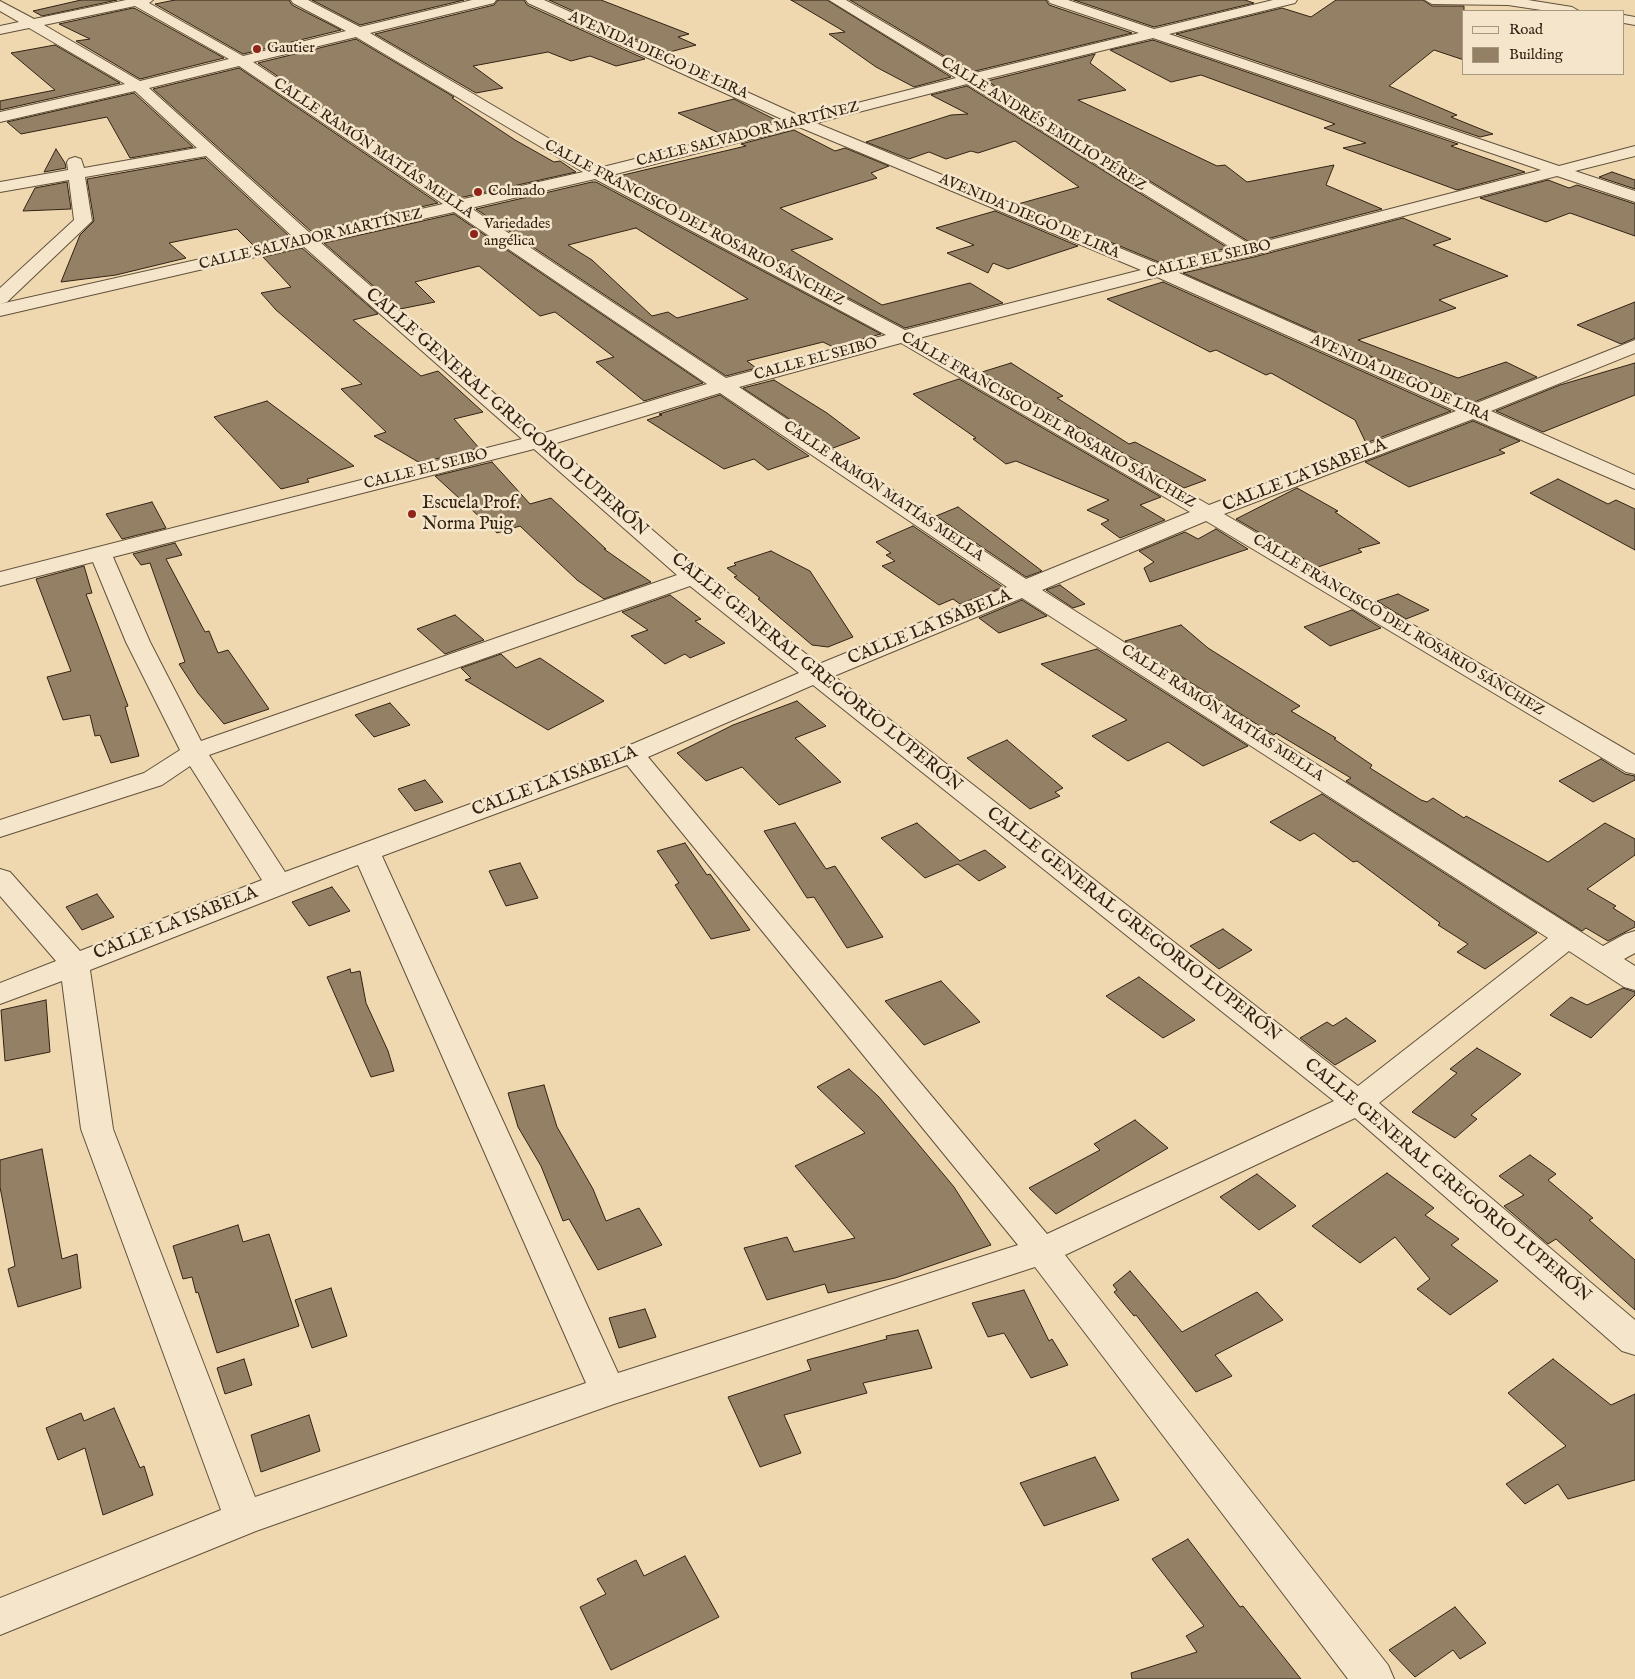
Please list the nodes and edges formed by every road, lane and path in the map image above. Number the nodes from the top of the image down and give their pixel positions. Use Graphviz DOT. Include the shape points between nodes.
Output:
graph roads {
  1 [pos="298,0"];
  2 [pos="489,0"];
  3 [pos="533,0"];
  4 [pos="836,0"];
  5 [pos="1055,0"];
  6 [pos="1290,0"];
  7 [pos="1432,0"];
  8 [pos="139,1"];
  9 [pos="1508,1"];
  10 [pos="0,5"];
  11 [pos="1566,10"];
  12 [pos="34,24"];
  13 [pos="0,30"];
  14 [pos="358,32"];
  15 [pos="1156,34"];
  16 [pos="240,60"];
  17 [pos="968,79"];
  18 [pos="138,86"];
  19 [pos="0,117"];
  20 [pos="800,122"];
  21 [pos="209,151"];
  22 [pos="1635,151"];
  23 [pos="76,168"];
  24 [pos="1560,172"];
  25 [pos="597,174"];
  26 [pos="0,187"];
  27 [pos="1635,197"];
  28 [pos="457,206"];
  29 [pos="308,241"];
  30 [pos="1248,251"];
  31 [pos="1159,271"];
  32 [pos="2,308"];
  33 [pos="902,336"];
  34 [pos="1635,346"];
  35 [pos="724,385"];
  36 [pos="1472,412"];
  37 [pos="539,441"];
  38 [pos="1635,483"];
  39 [pos="1207,513"];
  40 [pos="100,553"];
  41 [pos="693,577"];
  42 [pos="0,579"];
  43 [pos="1026,589"];
  44 [pos="815,675"];
  45 [pos="194,752"];
  46 [pos="632,754"];
  47 [pos="1635,766"];
  48 [pos="0,829"];
  49 [pos="366,852"];
  50 [pos="0,878"];
  51 [pos="279,884"];
  52 [pos="1569,936"];
  53 [pos="1635,941"];
  54 [pos="1604,958"];
  55 [pos="74,963"];
  56 [pos="1635,980"];
  57 [pos="0,994"];
  58 [pos="1358,1103"];
  59 [pos="1042,1251"];
  60 [pos="1635,1341"];
  61 [pos="608,1391"];
  62 [pos="244,1518"];
  63 [pos="0,1617"];
  64 [pos="1373,1679"];
  1 -- 14 [label="street, CALLE FRANCISCO DEL ROSARIO SÁNCHEZ"];
  2 -- 14 [label="street"];
  3 -- 20 [label="street, AVENIDA DIEGO DE LIRA"];
  4 -- 17 [label="street, CALLE ANDRÉS EMILIO PÉREZ"];
  5 -- 15 [label="street"];
  6 -- 15 [label="street, CALLE SALVADOR MARTÍNEZ"];
  7 -- 9 [label="street"];
  8 -- 12 [label="street"];
  8 -- 16 [label="street, CALLE RAMÓN MATÍAS MELLA"];
  9 -- 11 [label="street"];
  10 -- 12 [label="street, CALLE GENERAL GREGORIO LUPERÓN"];
  12 -- 13 [label="street"];
  12 -- 18 [label="street, CALLE GENERAL GREGORIO LUPERÓN"];
  14 -- 16 [label="street"];
  14 -- 25 [label="street, CALLE FRANCISCO DEL ROSARIO SÁNCHEZ"];
  15 -- 17 [label="street, CALLE SALVADOR MARTÍNEZ"];
  15 -- 24 [label="street"];
  16 -- 18 [label="street"];
  16 -- 28 [label="street, CALLE RAMÓN MATÍAS MELLA"];
  17 -- 20 [label="street, CALLE SALVADOR MARTÍNEZ"];
  17 -- 30 [label="street, CALLE ANDRÉS EMILIO PÉREZ"];
  18 -- 19 [label="street"];
  18 -- 21 [label="street, CALLE GENERAL GREGORIO LUPERÓN"];
  20 -- 25 [label="street, CALLE SALVADOR MARTÍNEZ"];
  20 -- 31 [label="street, AVENIDA DIEGO DE LIRA"];
  21 -- 23 [label="street"];
  21 -- 29 [label="street, CALLE GENERAL GREGORIO LUPERÓN"];
  22 -- 24 [label="street, CALLE EL SEIBO"];
  23 -- 26 [label="street"];
  23 -- 32 [label="street" via="83,222"];
  24 -- 27 [label="street"];
  24 -- 30 [label="street, CALLE EL SEIBO"];
  25 -- 28 [label="street, CALLE SALVADOR MARTÍNEZ"];
  25 -- 33 [label="street, CALLE FRANCISCO DEL ROSARIO SÁNCHEZ"];
  28 -- 29 [label="street, CALLE SALVADOR MARTÍNEZ"];
  28 -- 35 [label="street, CALLE RAMÓN MATÍAS MELLA"];
  29 -- 32 [label="street, CALLE SALVADOR MARTÍNEZ"];
  29 -- 37 [label="street, CALLE GENERAL GREGORIO LUPERÓN"];
  30 -- 31 [label="street, CALLE EL SEIBO"];
  31 -- 33 [label="street, CALLE EL SEIBO"];
  31 -- 36 [label="street, AVENIDA DIEGO DE LIRA"];
  33 -- 35 [label="street, CALLE EL SEIBO"];
  33 -- 39 [label="street, CALLE FRANCISCO DEL ROSARIO SÁNCHEZ"];
  34 -- 36 [label="street, CALLE LA ISABELA"];
  35 -- 37 [label="street, CALLE EL SEIBO"];
  35 -- 43 [label="street, CALLE RAMÓN MATÍAS MELLA"];
  36 -- 38 [label="street, AVENIDA DIEGO DE LIRA"];
  36 -- 39 [label="street, CALLE LA ISABELA"];
  37 -- 40 [label="street, CALLE EL SEIBO"];
  37 -- 41 [label="street, CALLE GENERAL GREGORIO LUPERÓN"];
  39 -- 43 [label="street, CALLE LA ISABELA"];
  39 -- 47 [label="street, CALLE FRANCISCO DEL ROSARIO SÁNCHEZ"];
  40 -- 42 [label="street, CALLE EL SEIBO"];
  40 -- 45 [label="street" via="138,642"];
  41 -- 44 [label="street, CALLE GENERAL GREGORIO LUPERÓN"];
  41 -- 45 [label="street"];
  43 -- 44 [label="street, CALLE LA ISABELA"];
  43 -- 52 [label="street, CALLE RAMÓN MATÍAS MELLA"];
  44 -- 46 [label="street, CALLE LA ISABELA"];
  44 -- 58 [label="street, CALLE GENERAL GREGORIO LUPERÓN"];
  45 -- 48 [label="street" via="153,778"];
  45 -- 51 [label="street"];
  46 -- 49 [label="street, CALLE LA ISABELA"];
  46 -- 59 [label="street"];
  49 -- 51 [label="street, CALLE LA ISABELA"];
  49 -- 61 [label="street"];
  50 -- 55 [label="street"];
  51 -- 55 [label="street, CALLE LA ISABELA"];
  52 -- 54 [label="street, CALLE RAMÓN MATÍAS MELLA"];
  52 -- 58 [label="street"];
  53 -- 54 [label="street"];
  54 -- 56 [label="street, CALLE RAMÓN MATÍAS MELLA"];
  55 -- 57 [label="street, CALLE LA ISABELA"];
  55 -- 62 [label="street" via="97,1129"];
  58 -- 59 [label="street"];
  58 -- 60 [label="street, CALLE GENERAL GREGORIO LUPERÓN"];
  59 -- 61 [label="street"];
  59 -- 64 [label="street"];
  61 -- 62 [label="street"];
  62 -- 63 [label="street"];
}
